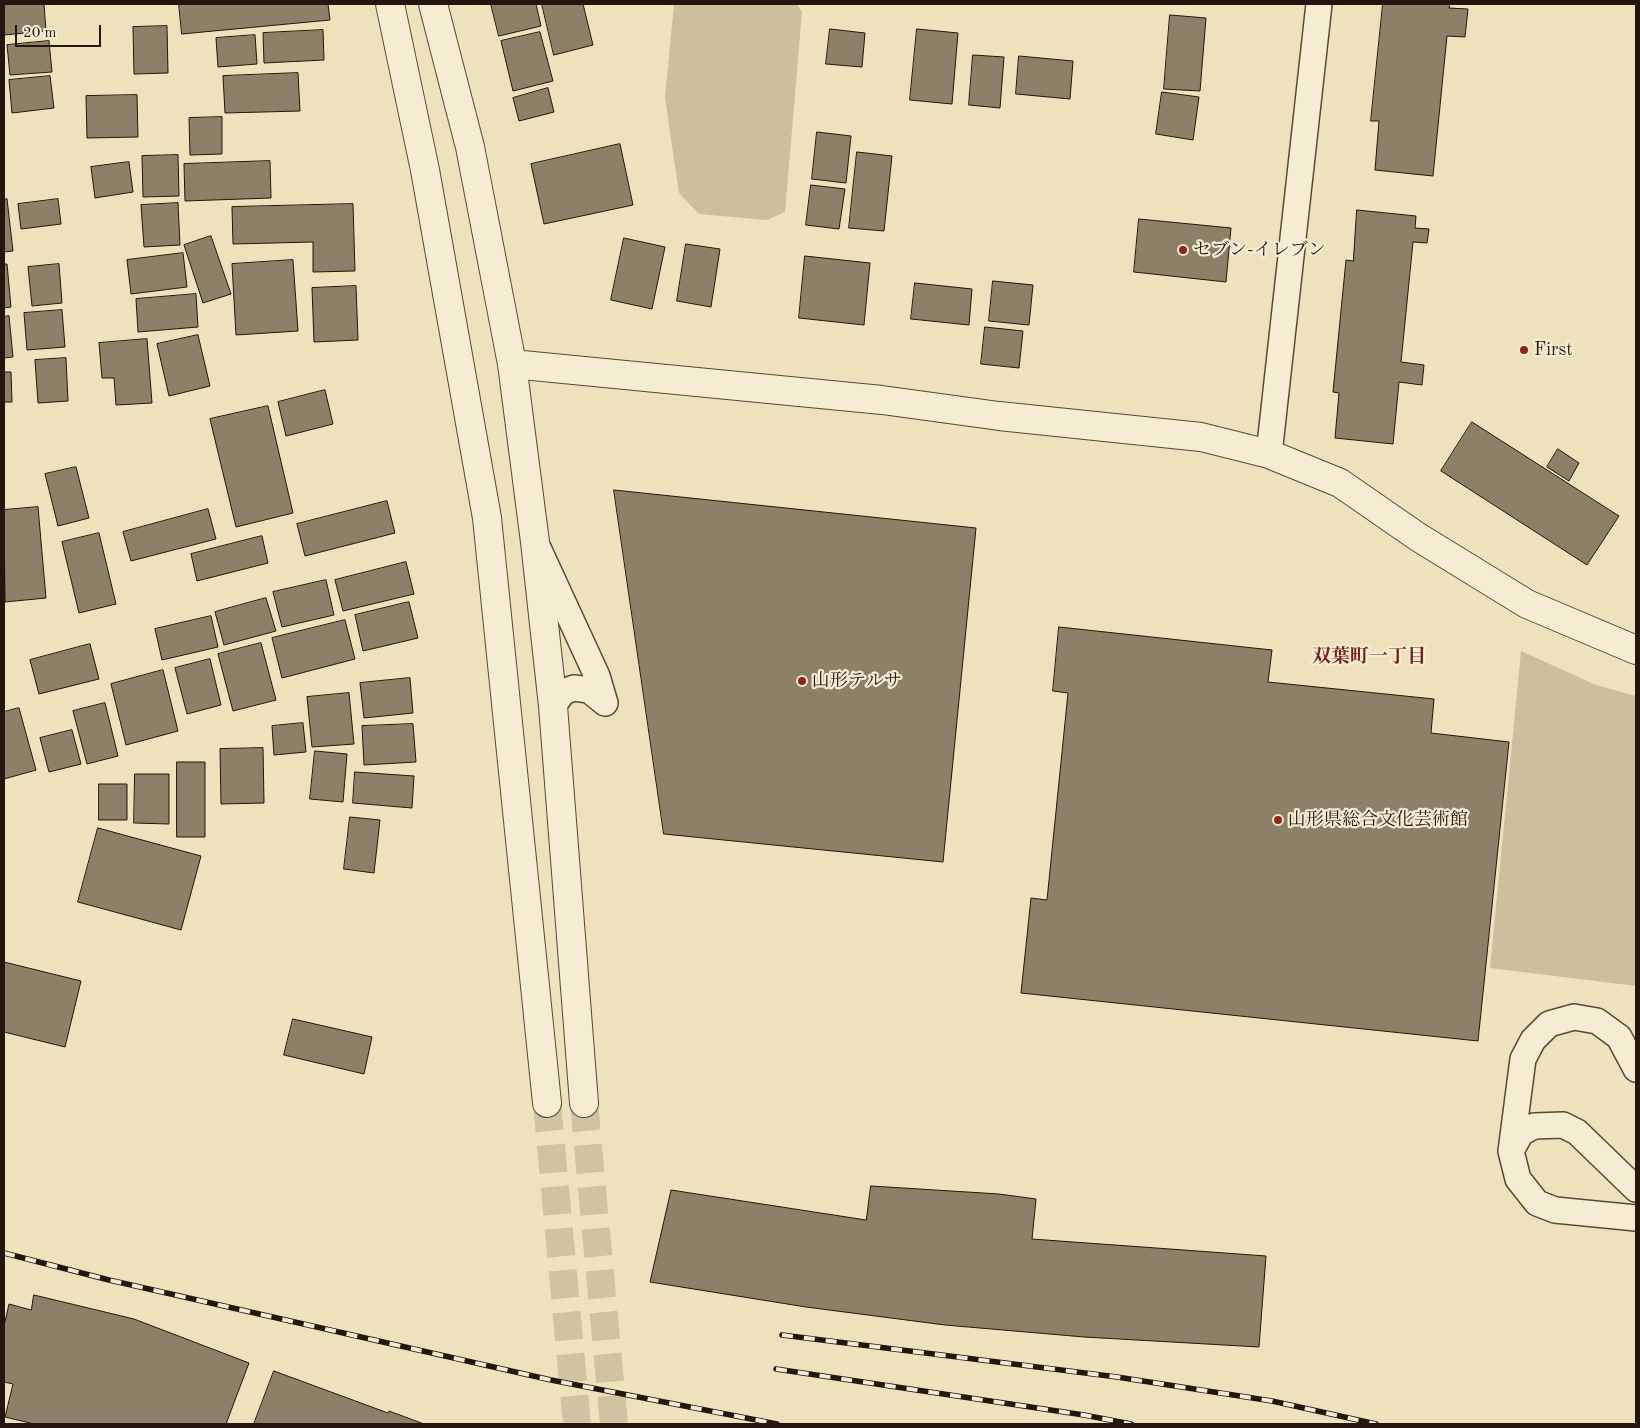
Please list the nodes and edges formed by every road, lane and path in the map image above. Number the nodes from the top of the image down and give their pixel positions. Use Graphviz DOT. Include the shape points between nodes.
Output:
graph roads {
  1 [pos="390,4"];
  2 [pos="433,4"];
  3 [pos="1319,4"];
  4 [pos="512,364"];
  5 [pos="1269,454"];
  6 [pos="535,542"];
  7 [pos="1636,650"];
  8 [pos="554,706"];
  9 [pos="1636,1069"];
  10 [pos="547,1103"];
  11 [pos="584,1103"];
  12 [pos="1511,1152"];
  13 [pos="1636,1189"];
  14 [pos="1636,1218"];
  1 -- 10 [label="street" via="425,170 487,518"];
  2 -- 4 [label="street" via="470,147"];
  3 -- 5 [label="street"];
  4 -- 5 [label="street" via="882,400 1201,437"];
  4 -- 6 [label="street"];
  5 -- 7 [label="street" via="1340,483 1418,537 1527,604"];
  6 -- 8 [label="street"];
  6 -- 8 [label="street" via="597,676 605,703 589,690 574,688 563,692"];
  8 -- 11 [label="street"];
  9 -- 12 [label="street" via="1619,1037 1597,1020 1574,1017 1549,1024 1533,1040 1523,1059"];
  12 -- 13 [label="street" via="1521,1133 1534,1126 1564,1124 1578,1132"];
  12 -- 14 [label="street" via="1518,1179 1537,1203 1555,1210"];
}
